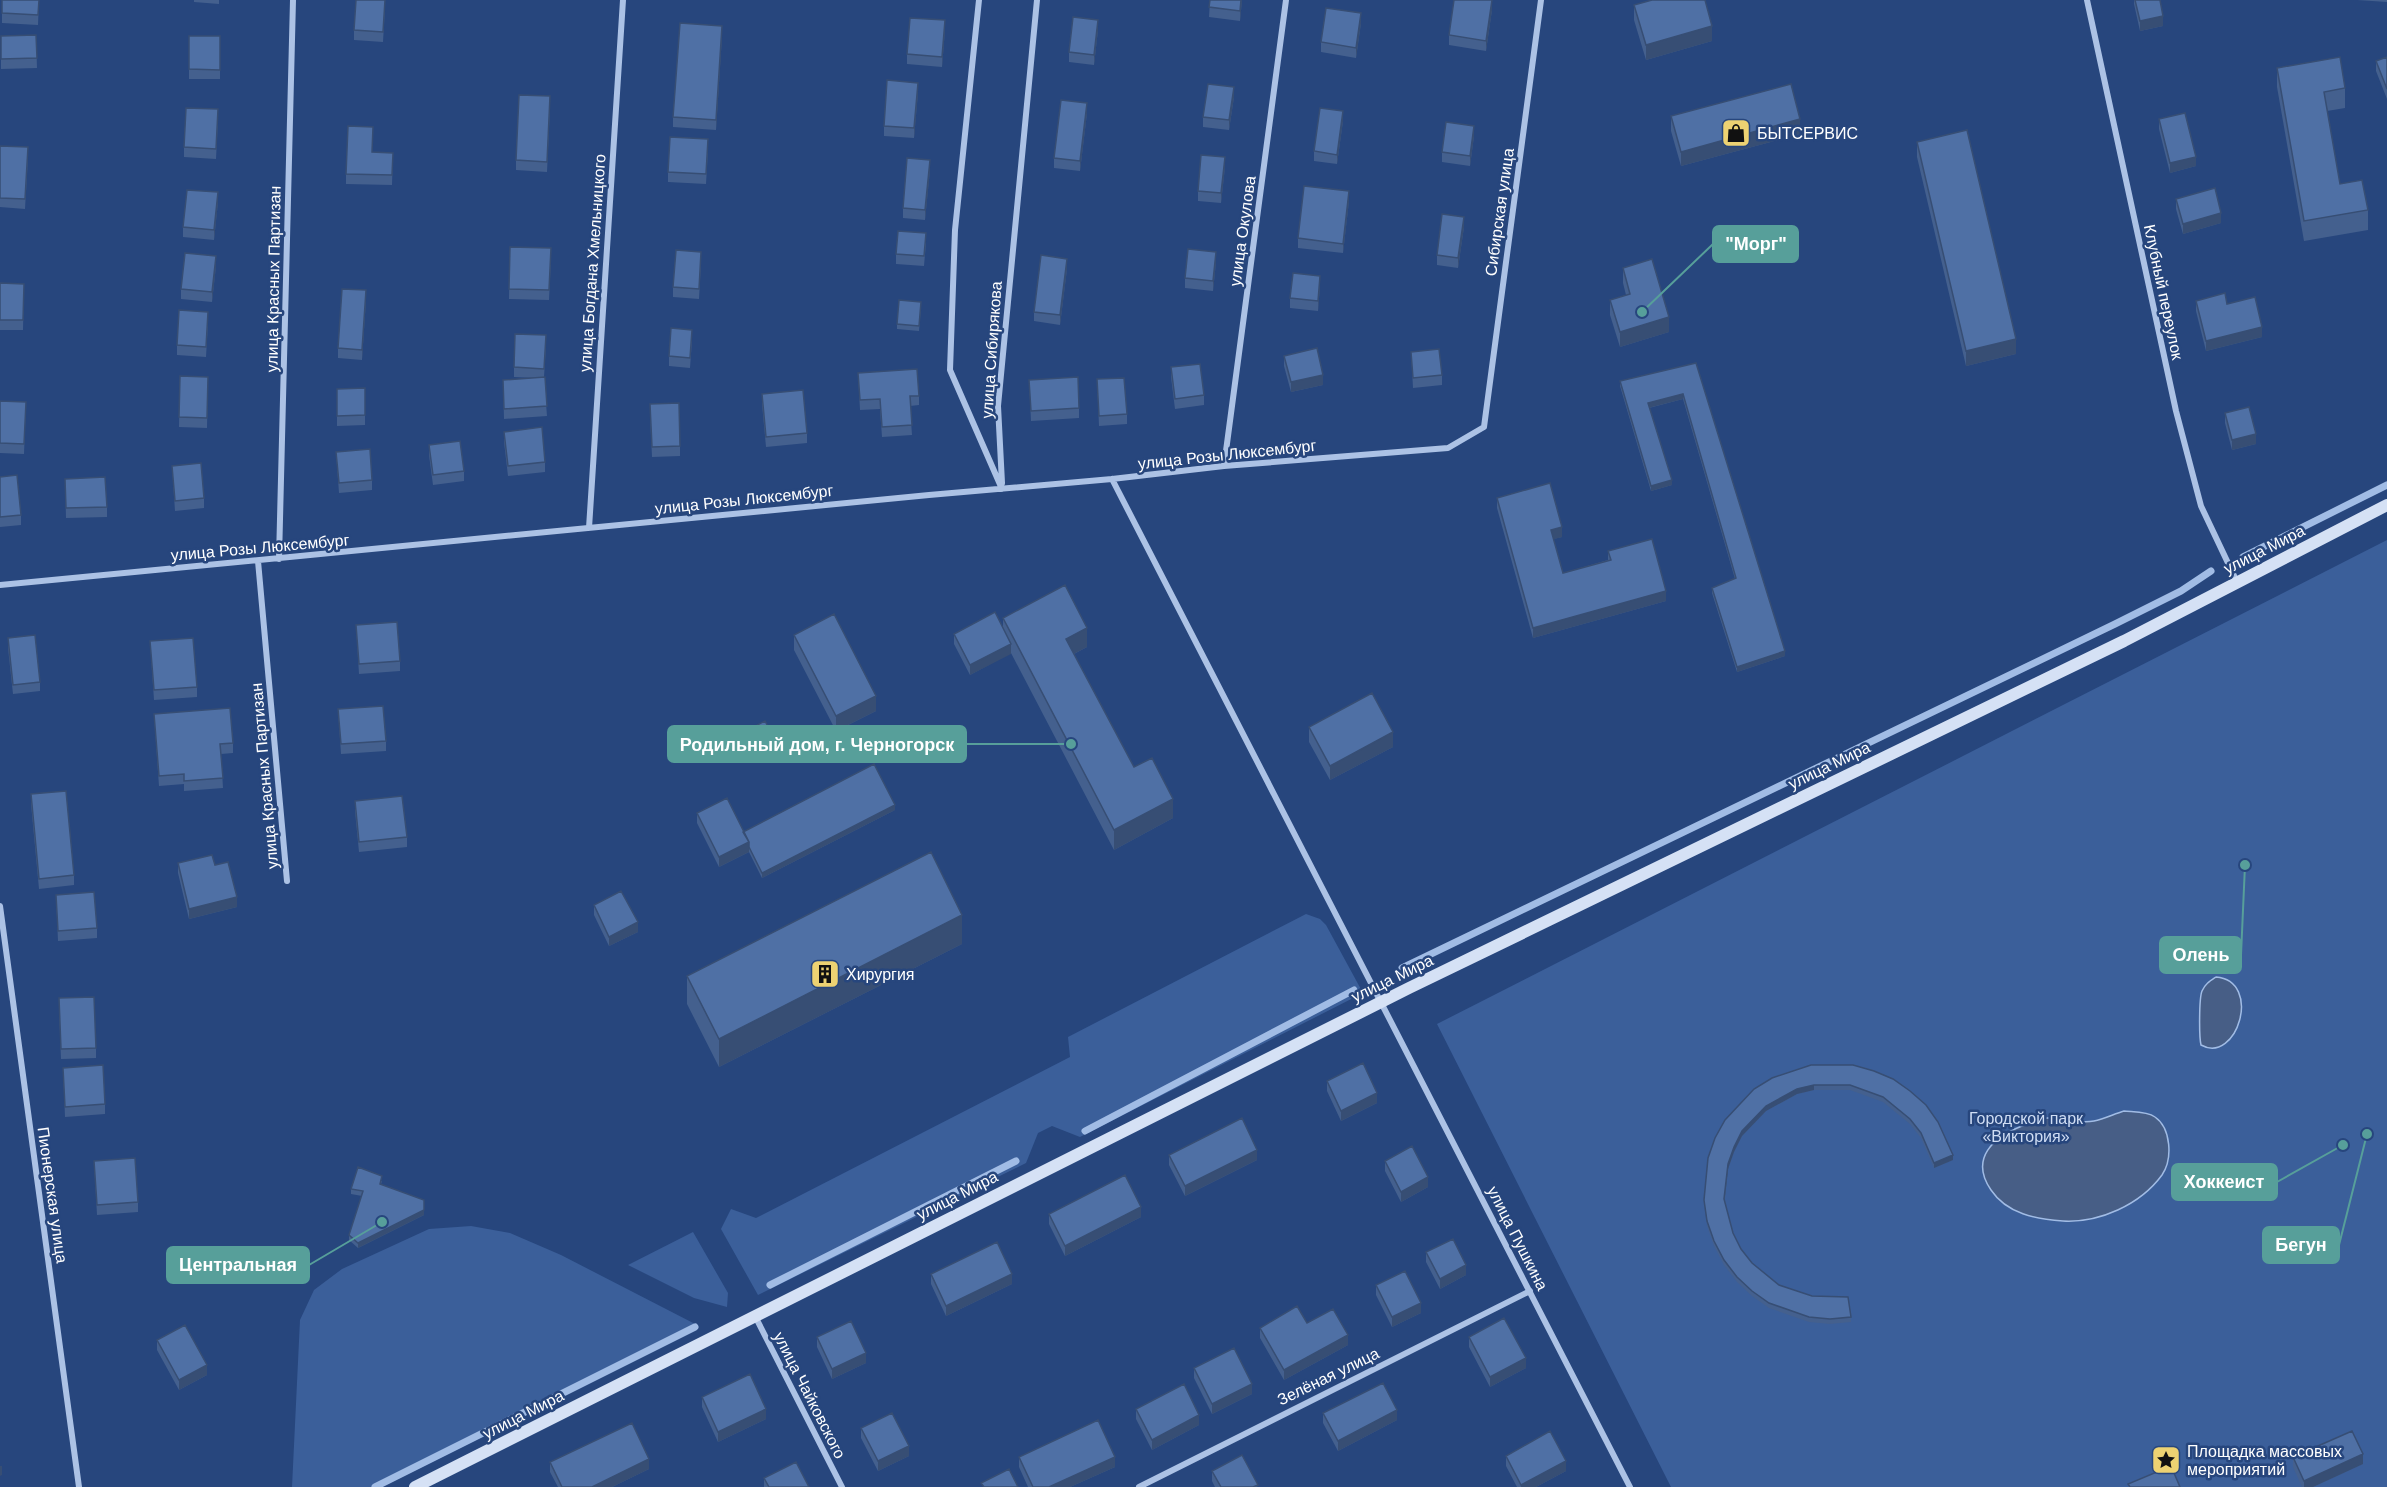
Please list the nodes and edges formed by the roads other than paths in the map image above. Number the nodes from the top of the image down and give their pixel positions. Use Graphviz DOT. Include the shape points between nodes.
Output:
graph roads {
  1 [pos="293,0"];
  2 [pos="623,0"];
  3 [pos="979,0"];
  4 [pos="1037,0"];
  5 [pos="1286,0"];
  6 [pos="1541,0"];
  7 [pos="2087,0"];
  8 [pos="1484,427"];
  9 [pos="1224,466"];
  10 [pos="1112,479"];
  11 [pos="1002,489"];
  12 [pos="2387,505"];
  13 [pos="589,528"];
  14 [pos="279,559"];
  15 [pos="258,561"];
  16 [pos="2237,582"];
  17 [pos="0,585"];
  18 [pos="287,881"];
  19 [pos="0,906"];
  20 [pos="1382,1001"];
  21 [pos="1530,1291"];
  22 [pos="754,1315"];
  23 [pos="79,1487"];
  24 [pos="415,1487"];
  25 [pos="842,1487"];
  26 [pos="1138,1487"];
  27 [pos="1630,1487"];
  1 -- 14 [label="street, улица Красных Партизан"];
  2 -- 13 [label="street, улица Богдана Хмельницкого"];
  3 -- 11 [label="street, улица Сибирякова" via="955,230 951,370"];
  4 -- 11 [label="street, улица Сибирякова" via="998,406"];
  5 -- 9 [label="street, улица Окулова"];
  6 -- 8 [label="street, Сибирская улица"];
  7 -- 16 [label="street, Клубный переулок" via="2179,421 2201,506"];
  8 -- 9 [label="street, улица Розы Люксембург" via="1448,448"];
  9 -- 10 [label="street, улица Розы Люксембург"];
  10 -- 11 [label="street, улица Розы Люксембург"];
  10 -- 20 [label="street, улица Пушкина"];
  11 -- 13 [label="street, улица Розы Люксембург"];
  12 -- 16 [label="main road, улица Мира"];
  13 -- 14 [label="street, улица Розы Люксембург"];
  14 -- 15 [label="street, улица Розы Люксембург"];
  15 -- 17 [label="street, улица Розы Люксембург"];
  15 -- 18 [label="street, улица Красных Партизан"];
  16 -- 20 [label="main road, улица Мира"];
  19 -- 23 [label="street, Пионерская улица"];
  20 -- 21 [label="street, улица Пушкина"];
  20 -- 22 [label="main road, улица Мира"];
  21 -- 26 [label="street, Зелёная улица"];
  21 -- 27 [label="street, улица Пушкина"];
  22 -- 24 [label="main road, улица Мира"];
  22 -- 25 [label="street, улица Чайковского"];
}
